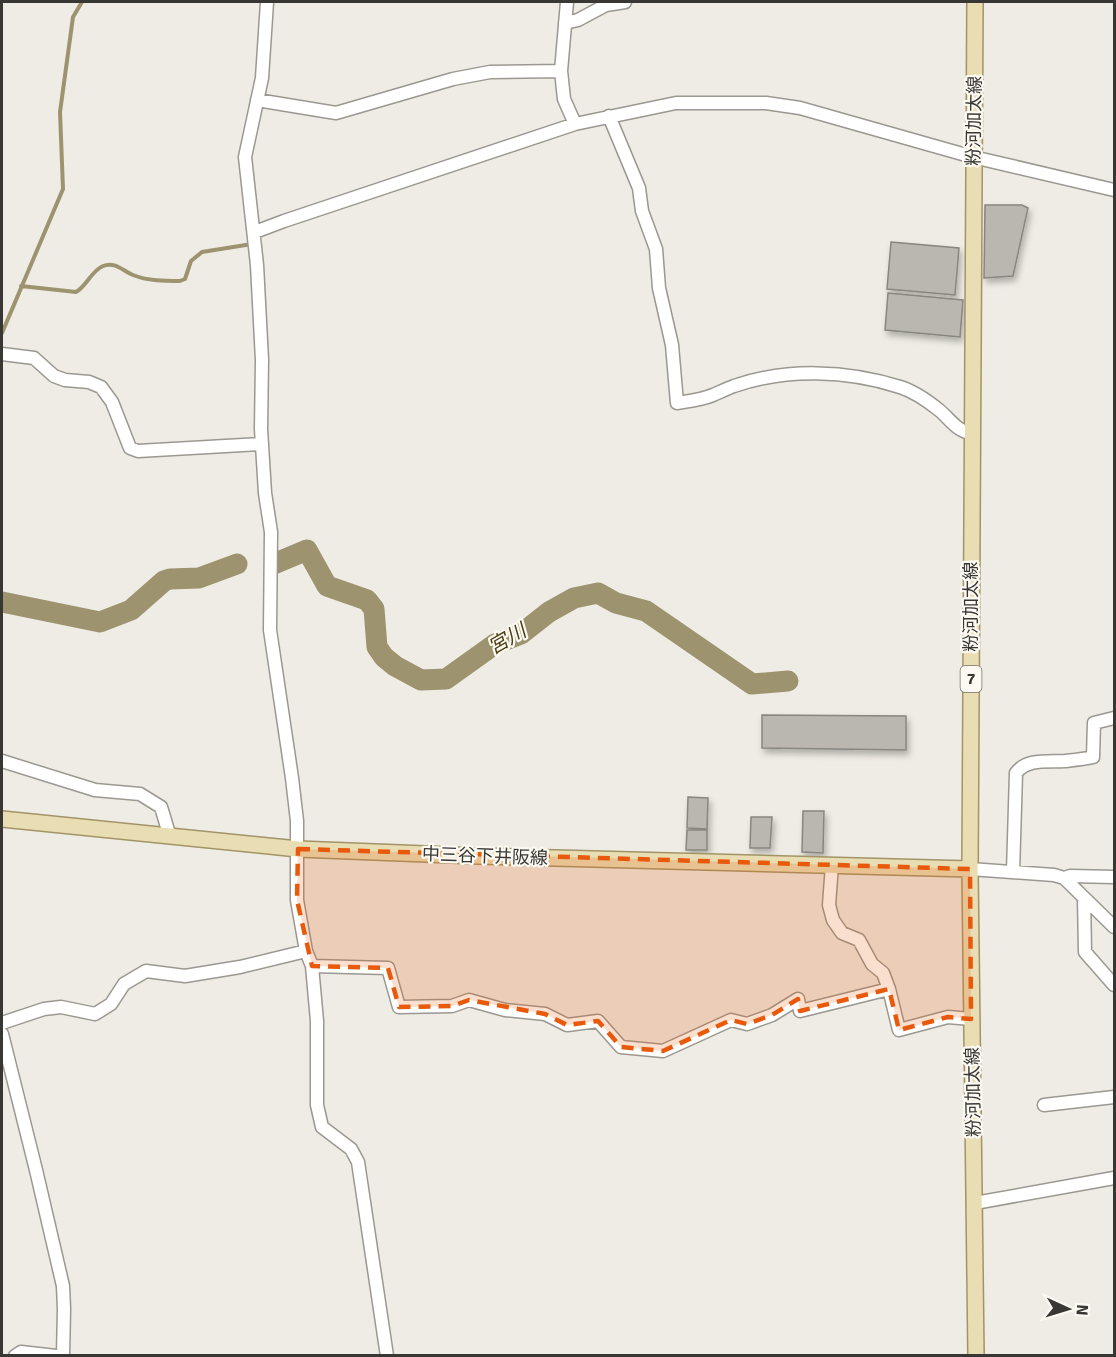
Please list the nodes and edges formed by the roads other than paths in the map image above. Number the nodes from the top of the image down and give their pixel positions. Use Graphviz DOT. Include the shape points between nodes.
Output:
graph roads {
  1 [pos="267,2"];
  2 [pos="567,2"];
  3 [pos="625,2"];
  4 [pos="975,2"];
  5 [pos="565,23"];
  6 [pos="561,70"];
  7 [pos="257,100"];
  8 [pos="609,116"];
  9 [pos="575,124"];
  10 [pos="973,158"];
  11 [pos="1114,190"];
  12 [pos="255,232"];
  13 [pos="2,354"];
  14 [pos="972,433"];
  15 [pos="262,444"];
  16 [pos="1114,718"];
  17 [pos="2,761"];
  18 [pos="2,819"];
  19 [pos="170,837"];
  20 [pos="298,849"];
  21 [pos="832,865"];
  22 [pos="970,869"];
  23 [pos="1013,872"];
  24 [pos="1114,877"];
  25 [pos="1064,878"];
  26 [pos="1084,898"];
  27 [pos="1114,927"];
  28 [pos="306,951"];
  29 [pos="312,966"];
  30 [pos="1114,985"];
  31 [pos="889,989"];
  32 [pos="971,1019"];
  33 [pos="2,1023"];
  34 [pos="2,1034"];
  35 [pos="1114,1097"];
  36 [pos="1044,1105"];
  37 [pos="1114,1178"];
  38 [pos="975,1203"];
  39 [pos="15,1356"];
  40 [pos="56,1356"];
  41 [pos="63,1356"];
  42 [pos="387,1356"];
  43 [pos="976,1356"];
  1 -- 7 [label="street"];
  2 -- 5 [label="street"];
  3 -- 5 [label="street" via="606,5"];
  4 -- 10 [label="main road, 粉河加太線 / 7"];
  5 -- 6 [label="street"];
  6 -- 7 [label="street" via="490,72 453,79 336,113"];
  6 -- 9 [label="street" via="564,99"];
  7 -- 12 [label="street" via="245,157"];
  8 -- 9 [label="street"];
  8 -- 10 [label="street" via="676,103 766,103 800,108"];
  8 -- 14 [label="street" via="639,188 642,211 656,249 677,403 756,381 813,373 903,388 938,408 963,432"];
  9 -- 12 [label="street"];
  10 -- 11 [label="street"];
  10 -- 14 [label="main road, 粉河加太線 / 7"];
  12 -- 15 [label="street"];
  13 -- 15 [label="street" via="34,358 54,376 101,387 112,402 130,448 138,451"];
  14 -- 22 [label="main road, 粉河加太線 / 7"];
  15 -- 20 [label="street" via="271,532 270,630 292,778"];
  16 -- 23 [label="street" via="1094,723 1093,757 1038,761 1016,773"];
  17 -- 19 [label="street" via="95,790 140,794 161,807"];
  18 -- 19 [label="main road, 中三谷下井阪線"];
  19 -- 20 [label="main road, 中三谷下井阪線"];
  20 -- 21 [label="main road, 中三谷下井阪線"];
  20 -- 28 [label="street" via="297,900"];
  21 -- 22 [label="main road, 中三谷下井阪線"];
  21 -- 31 [label="street" via="829,905 833,920 842,933 859,940 872,964 883,973"];
  22 -- 23 [label="street"];
  22 -- 32 [label="main road, 粉河加太線 / 7"];
  23 -- 25 [label="street"];
  24 -- 25 [label="street"];
  25 -- 26 [label="street"];
  26 -- 27 [label="street"];
  26 -- 30 [label="street" via="1085,952"];
  28 -- 29 [label="street"];
  28 -- 33 [label="street" via="240,968 185,976 146,971 124,984 111,1004 95,1014 61,1007"];
  29 -- 31 [label="street" via="388,968 399,1007 452,1006 469,1000 505,1010 545,1014 567,1025 598,1021 621,1047 663,1051 731,1020 747,1024 772,1015 798,999 800,1011"];
  29 -- 42 [label="street" via="317,1021 317,1105 322,1127 351,1149 358,1162"];
  31 -- 32 [label="street" via="898,1030 948,1017"];
  32 -- 38 [label="main road, 粉河加太線 / 7"];
  34 -- 41 [label="street" via="63,1286"];
  35 -- 36 [label="street"];
  37 -- 38 [label="street"];
  38 -- 43 [label="main road, 粉河加太線 / 7"];
  39 -- 40 [label="street" via="21,1352"];
}
